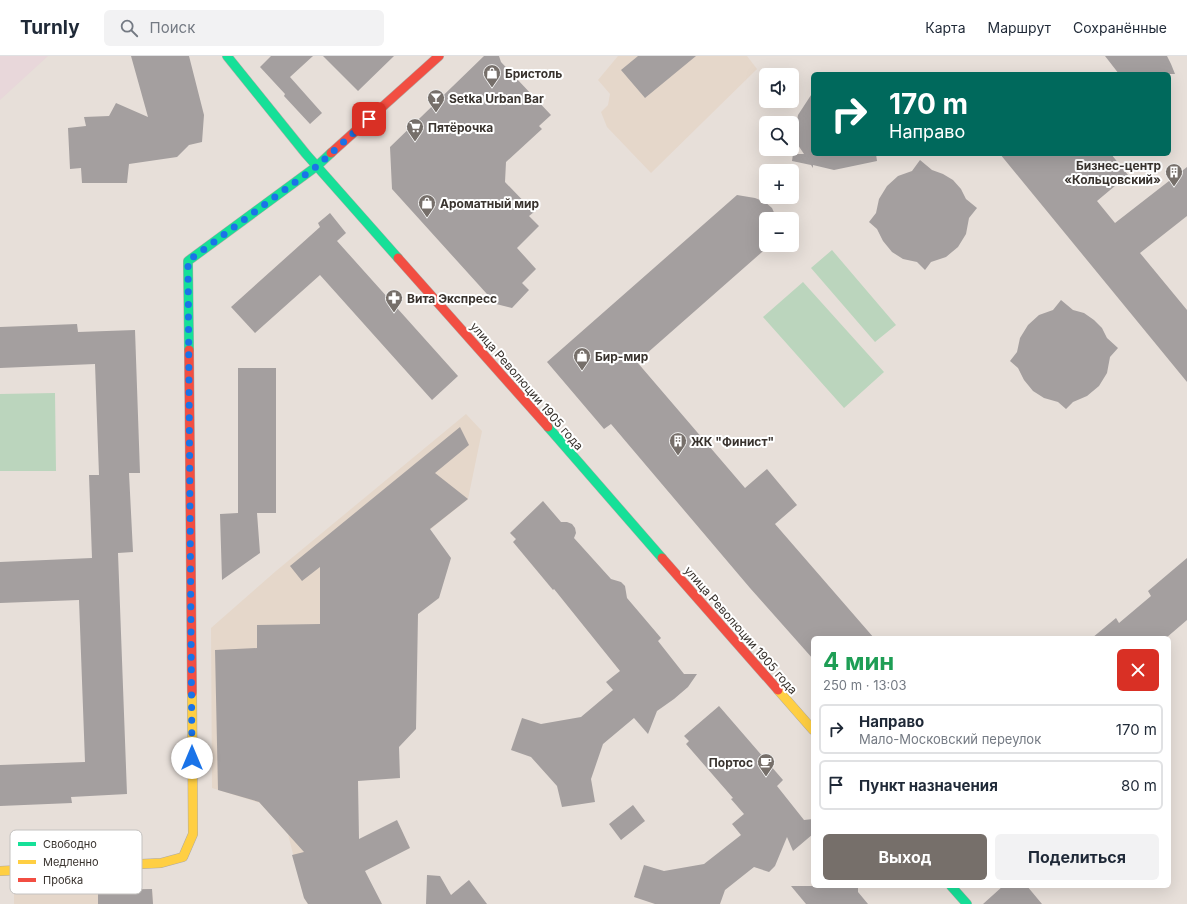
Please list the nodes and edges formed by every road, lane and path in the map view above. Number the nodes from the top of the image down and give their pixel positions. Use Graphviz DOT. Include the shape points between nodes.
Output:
graph roads {
  1 [pos="227,56"];
  2 [pos="439,56"];
  3 [pos="317,166"];
  4 [pos="811,728"];
  5 [pos="142,864"];
  6 [pos="0,870"];
  7 [pos="10,870"];
  8 [pos="953,888"];
  9 [pos="967,904"];
  1 -- 3 [label="street, улица Революции 1905 года"];
  2 -- 3 [label="street"];
  3 -- 4 [label="street, улица Революции 1905 года"];
  3 -- 5 [label="street" via="188,261 193,834 183,857 161,863"];
  6 -- 7 [label="street"];
  8 -- 9 [label="street"];
}
